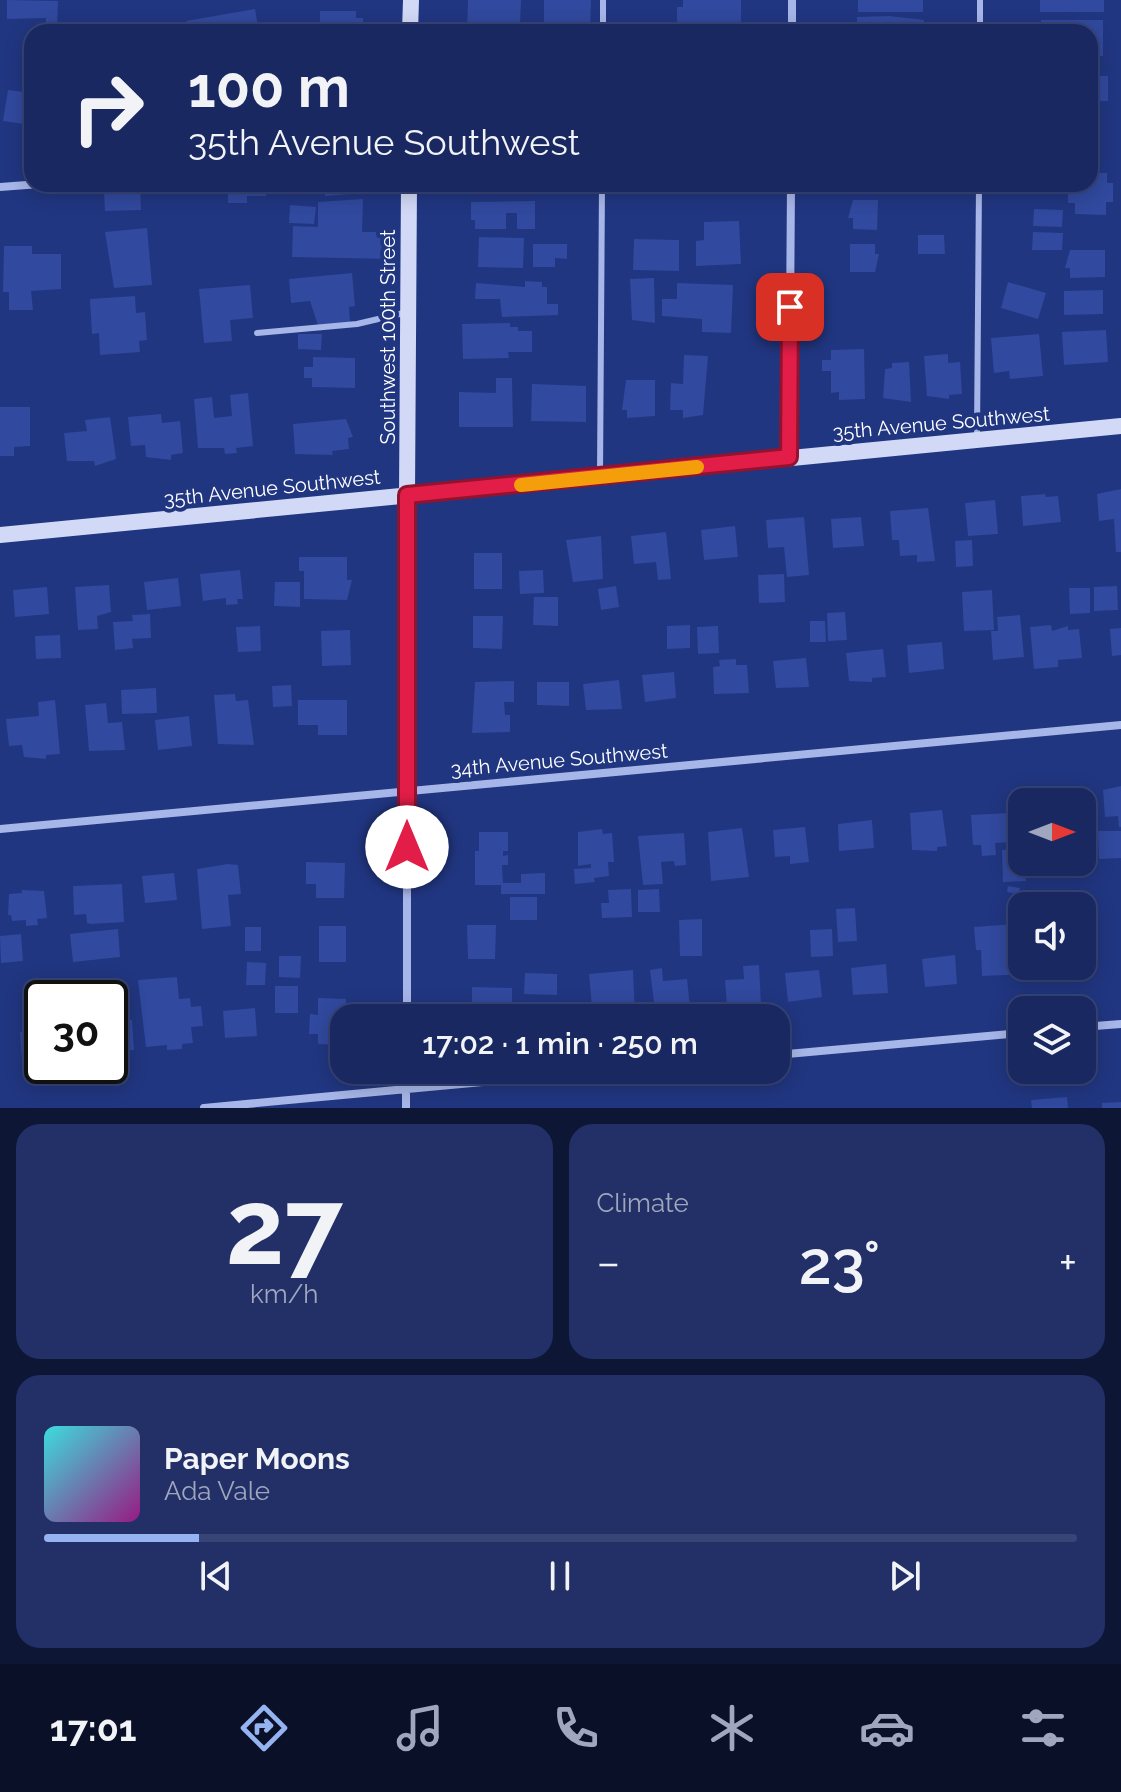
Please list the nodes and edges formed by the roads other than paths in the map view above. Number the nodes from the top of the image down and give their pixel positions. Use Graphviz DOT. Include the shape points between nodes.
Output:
graph roads {
  1 [pos="411,0"];
  2 [pos="603,0"];
  3 [pos="792,0"];
  4 [pos="980,0"];
  5 [pos="410,24"];
  6 [pos="603,24"];
  7 [pos="792,24"];
  8 [pos="980,24"];
  9 [pos="24,185"];
  10 [pos="0,187"];
  11 [pos="409,192"];
  12 [pos="602,192"];
  13 [pos="791,192"];
  14 [pos="979,192"];
  15 [pos="408,312"];
  16 [pos="257,333"];
  17 [pos="1121,426"];
  18 [pos="977,441"];
  19 [pos="789,457"];
  20 [pos="600,478"];
  21 [pos="407,495"];
  22 [pos="0,535"];
  23 [pos="1121,725"];
  24 [pos="407,790"];
  25 [pos="0,829"];
  26 [pos="407,1004"];
  27 [pos="1121,1024"];
  28 [pos="1096,1026"];
  29 [pos="1008,1034"];
  30 [pos="790,1054"];
  31 [pos="406,1084"];
  32 [pos="451,1084"];
  33 [pos="406,1088"];
  34 [pos="204,1108"];
  35 [pos="406,1108"];
  1 -- 5 [label="street"];
  2 -- 6 [label="lane"];
  3 -- 7 [label="street"];
  4 -- 8 [label="lane"];
  9 -- 10 [label="street"];
  11 -- 15 [label="street, Southwest 100th Street"];
  12 -- 20 [label="lane"];
  13 -- 19 [label="street"];
  14 -- 18 [label="lane"];
  15 -- 16 [label="lane" via="357,324"];
  15 -- 21 [label="street, Southwest 100th Street"];
  17 -- 18 [label="street, 35th Avenue Southwest"];
  18 -- 19 [label="street, 35th Avenue Southwest"];
  19 -- 20 [label="street, 35th Avenue Southwest"];
  20 -- 21 [label="street, 35th Avenue Southwest"];
  21 -- 22 [label="street, 35th Avenue Southwest"];
  21 -- 24 [label="street, Southwest 100th Street"];
  23 -- 24 [label="street, 34th Avenue Southwest"];
  24 -- 25 [label="street, 34th Avenue Southwest"];
  24 -- 26 [label="street, Southwest 100th Street"];
  27 -- 28 [label="street"];
  29 -- 30 [label="street"];
  31 -- 33 [label="street"];
  32 -- 33 [label="street"];
  33 -- 34 [label="street"];
  33 -- 35 [label="street"];
}
